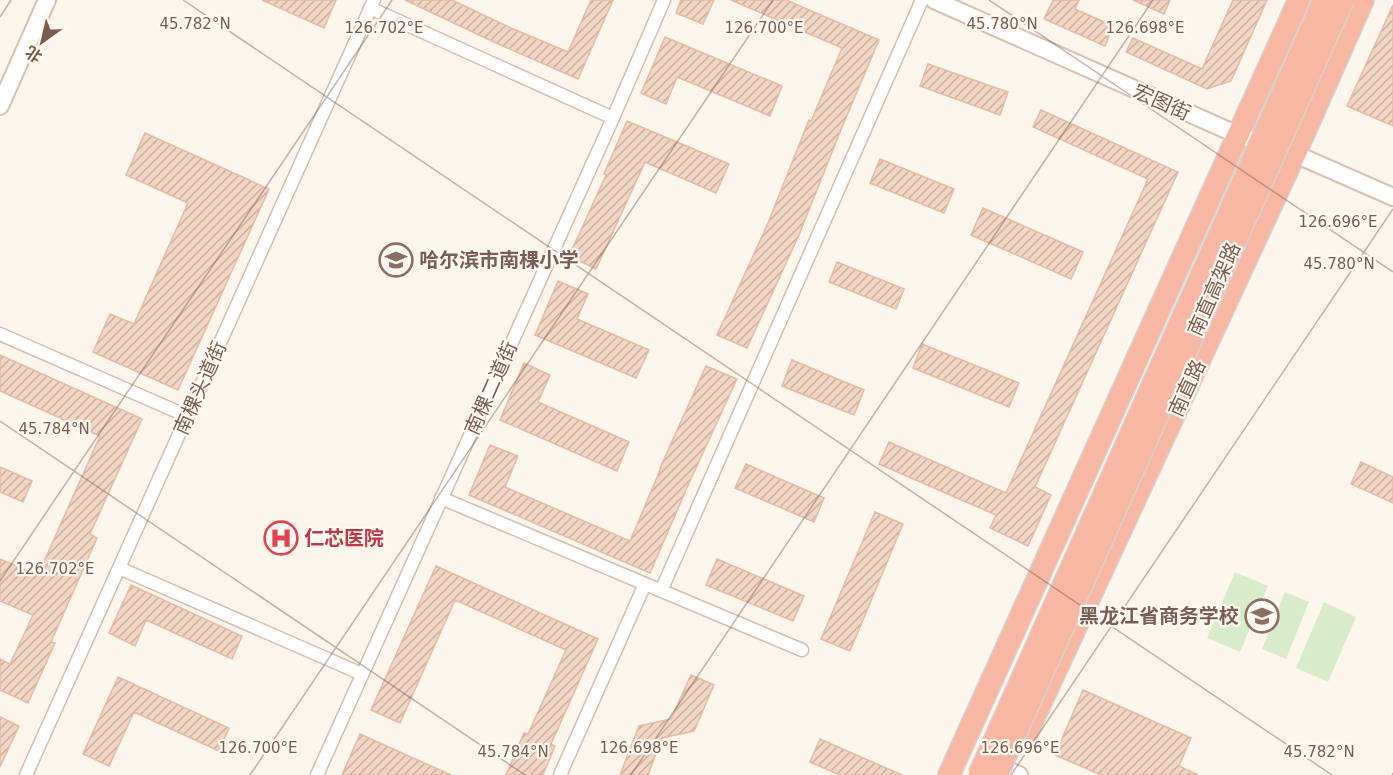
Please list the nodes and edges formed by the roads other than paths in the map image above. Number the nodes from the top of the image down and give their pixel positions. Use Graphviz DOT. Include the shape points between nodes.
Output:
graph roads {
  1 [pos="47,0"];
  2 [pos="664,0"];
  3 [pos="922,0"];
  4 [pos="934,0"];
  5 [pos="1299,0"];
  6 [pos="1324,0"];
  7 [pos="1343,0"];
  8 [pos="1363,0"];
  9 [pos="372,4"];
  10 [pos="0,106"];
  11 [pos="613,118"];
  12 [pos="1238,135"];
  13 [pos="1295,154"];
  14 [pos="1393,197"];
  15 [pos="0,334"];
  16 [pos="187,416"];
  17 [pos="441,498"];
  18 [pos="119,568"];
  19 [pos="645,584"];
  20 [pos="661,591"];
  21 [pos="802,650"];
  22 [pos="362,674"];
  23 [pos="1008,774"];
  24 [pos="26,775"];
  25 [pos="317,775"];
  26 [pos="560,775"];
  27 [pos="949,775"];
  28 [pos="978,775"];
  1 -- 10 [label="street"];
  2 -- 11 [label="street, 南棵二道街"];
  3 -- 20 [label="street"];
  4 -- 12 [label="street, 宏图街"];
  5 -- 12 [label="highway"];
  6 -- 28 [label="highway, 南直高架路, bridge"];
  7 -- 23 [label="highway, 南直高架路, bridge"];
  8 -- 13 [label="highway, 南直路"];
  9 -- 11 [label="street"];
  9 -- 16 [label="street, 南棵头道街"];
  11 -- 17 [label="street, 南棵二道街"];
  12 -- 13 [label="street, 宏图街"];
  12 -- 27 [label="highway"];
  13 -- 14 [label="street, 宏图街"];
  13 -- 23 [label="highway, 南直路"];
  15 -- 16 [label="street"];
  16 -- 18 [label="street, 南棵头道街"];
  17 -- 19 [label="street"];
  17 -- 22 [label="street, 南棵二道街"];
  18 -- 22 [label="street"];
  18 -- 24 [label="street, 南棵头道街"];
  19 -- 20 [label="street"];
  19 -- 26 [label="street"];
  20 -- 21 [label="street"];
  22 -- 25 [label="street, 南棵二道街"];
}
